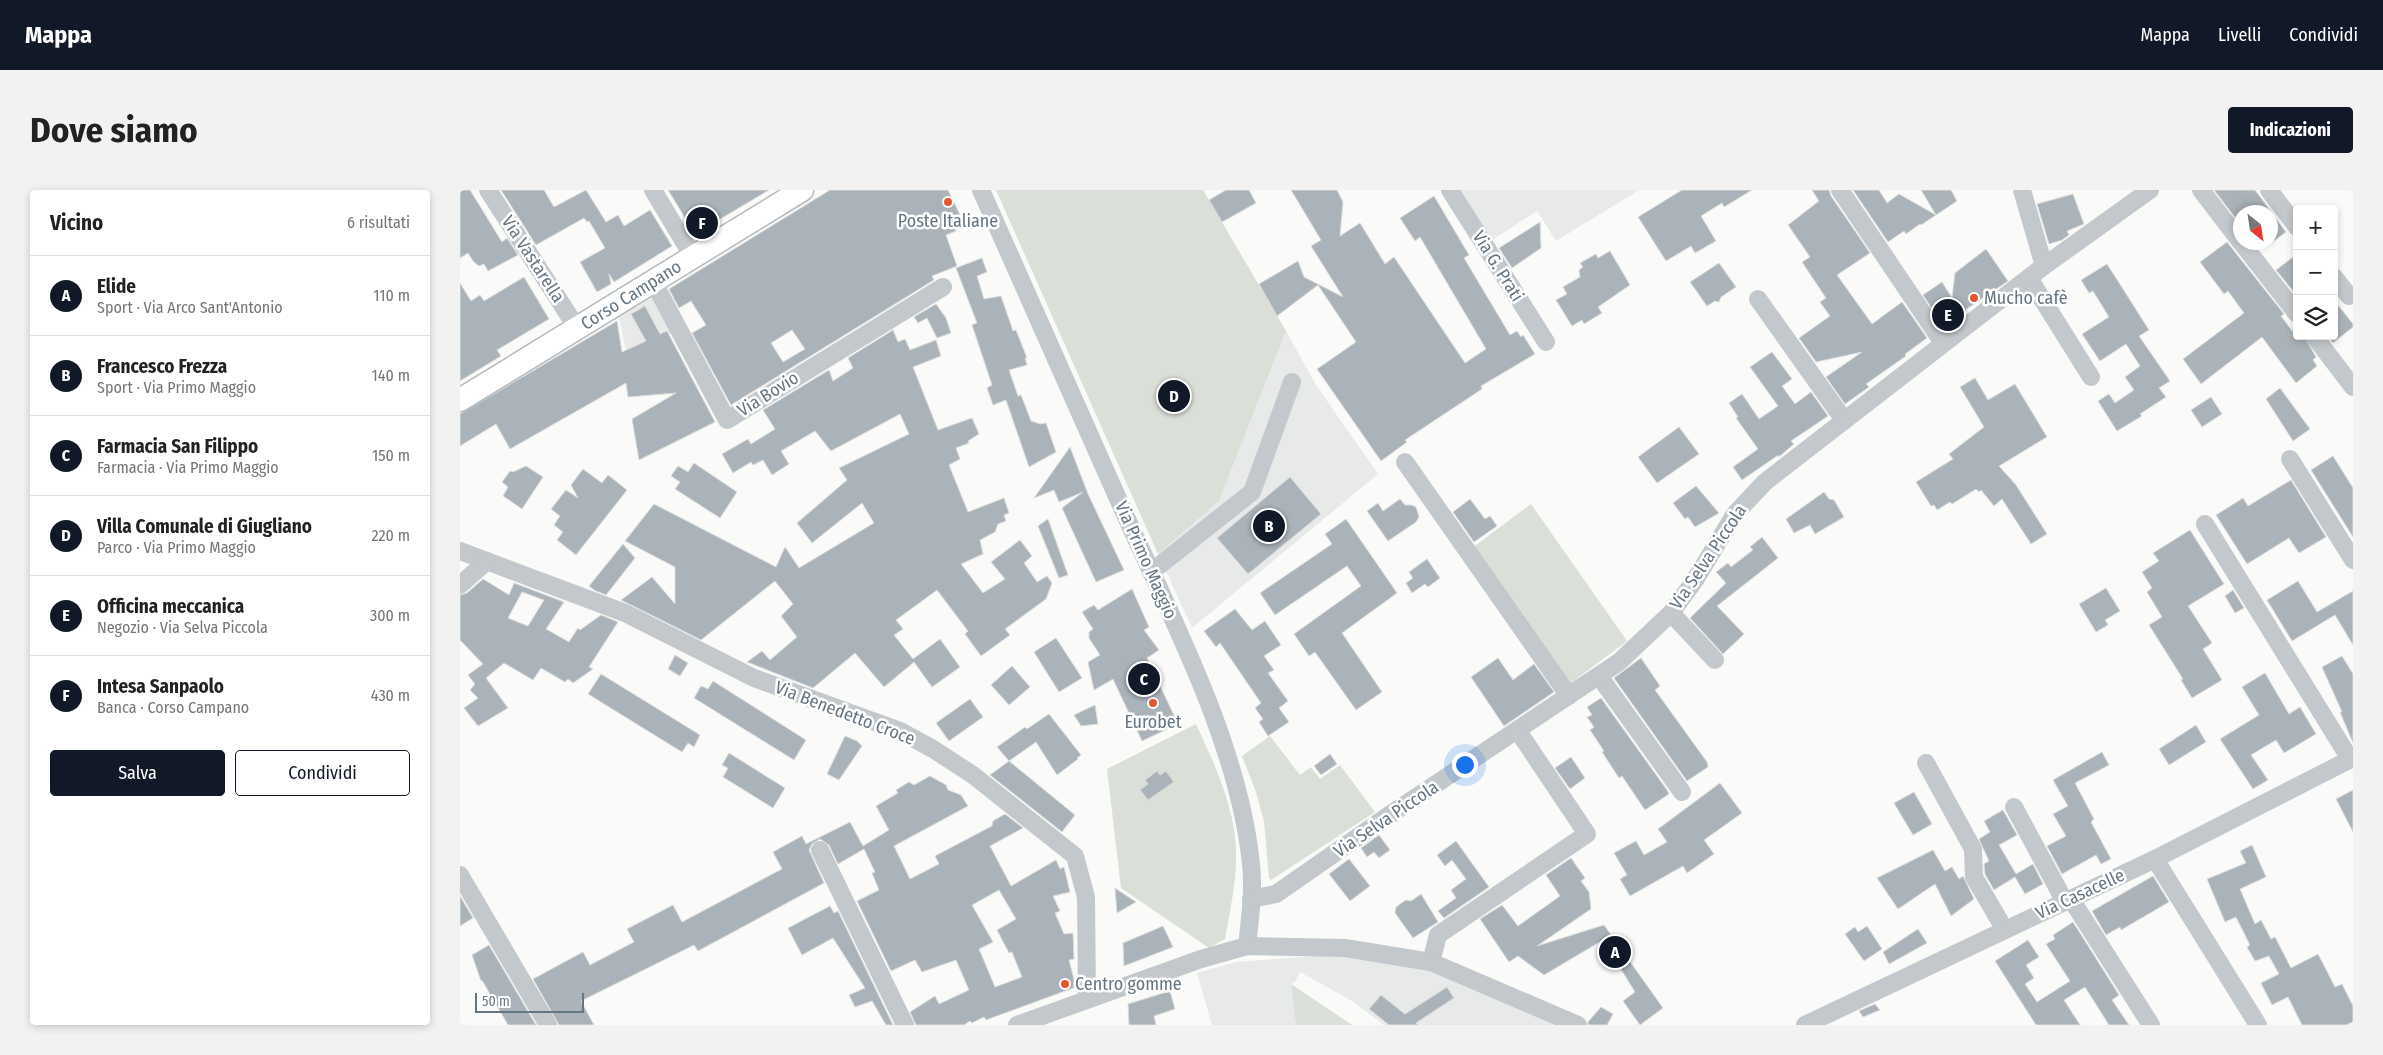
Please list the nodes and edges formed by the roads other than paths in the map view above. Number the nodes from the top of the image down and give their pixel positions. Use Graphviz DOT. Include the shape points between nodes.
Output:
graph roads {
  1 [pos="488,190"];
  2 [pos="653,190"];
  3 [pos="802,190"];
  4 [pos="981,190"];
  5 [pos="1450,190"];
  6 [pos="1840,190"];
  7 [pos="2022,190"];
  8 [pos="2150,190"];
  9 [pos="2201,190"];
  10 [pos="2269,190"];
  11 [pos="2293,222"];
  12 [pos="2233,232"];
  13 [pos="2247,250"];
  14 [pos="693,257"];
  15 [pos="2044,266"];
  16 [pos="2029,278"];
  17 [pos="652,281"];
  18 [pos="2338,282"];
  19 [pos="942,287"];
  20 [pos="2349,296"];
  21 [pos="1758,299"];
  22 [pos="2293,309"];
  23 [pos="577,328"];
  24 [pos="2317,340"];
  25 [pos="1546,342"];
  26 [pos="1943,343"];
  27 [pos="2091,377"];
  28 [pos="1292,382"];
  29 [pos="2353,387"];
  30 [pos="460,400"];
  31 [pos="1844,420"];
  32 [pos="2290,459"];
  33 [pos="1405,462"];
  34 [pos="2205,524"];
  35 [pos="460,551"];
  36 [pos="2353,560"];
  37 [pos="487,561"];
  38 [pos="1151,572"];
  39 [pos="460,585"];
  40 [pos="1672,613"];
  41 [pos="1715,660"];
  42 [pos="1599,676"];
  43 [pos="1569,696"];
  44 [pos="1518,731"];
  45 [pos="2352,759"];
  46 [pos="1926,763"];
  47 [pos="1682,792"];
  48 [pos="2014,807"];
  49 [pos="820,850"];
  50 [pos="2155,859"];
  51 [pos="460,875"];
  52 [pos="1251,899"];
  53 [pos="2068,900"];
  54 [pos="2005,930"];
  55 [pos="1247,946"];
  56 [pos="1432,962"];
  57 [pos="1087,999"];
  58 [pos="548,1025"];
  59 [pos="905,1025"];
  60 [pos="1017,1025"];
  61 [pos="1578,1025"];
  62 [pos="1805,1025"];
  63 [pos="2151,1025"];
  64 [pos="2258,1025"];
  1 -- 23 [label="street, Via Vastarella"];
  2 -- 14 [label="street"];
  3 -- 14 [label="main road, Corso Campano"];
  4 -- 38 [label="street, Via Primo Maggio"];
  5 -- 25 [label="street, Via G. Prati"];
  6 -- 26 [label="street"];
  7 -- 15 [label="street"];
  8 -- 15 [label="street, Via Selva Piccola"];
  9 -- 12 [label="street"];
  10 -- 11 [label="street"];
  13 -- 22 [label="street"];
  14 -- 17 [label="main road, Corso Campano"];
  15 -- 16 [label="street, Via Selva Piccola"];
  16 -- 26 [label="street, Via Selva Piccola"];
  16 -- 27 [label="street"];
  17 -- 19 [label="street, Via Bovio" via="727,420"];
  17 -- 23 [label="main road, Corso Campano"];
  18 -- 20 [label="street"];
  21 -- 31 [label="street"];
  23 -- 30 [label="main road, Corso Campano"];
  24 -- 29 [label="street"];
  26 -- 31 [label="street, Via Selva Piccola"];
  28 -- 38 [label="street" via="1252,492"];
  31 -- 40 [label="street, Via Selva Piccola" via="1750,496"];
  32 -- 36 [label="street"];
  33 -- 43 [label="street"];
  34 -- 45 [label="street"];
  35 -- 37 [label="street, Via Benedetto Croce"];
  37 -- 39 [label="street"];
  37 -- 57 [label="street, Via Benedetto Croce" via="625,613 754,678 900,730 973,775 1074,856 1086,897"];
  38 -- 52 [label="street, Via Primo Maggio" via="1199,678 1232,771 1245,822 1251,866"];
  40 -- 41 [label="street"];
  40 -- 42 [label="street, Via Selva Piccola" via="1638,646"];
  42 -- 43 [label="street, Via Selva Piccola"];
  42 -- 47 [label="street"];
  43 -- 44 [label="street, Via Selva Piccola"];
  44 -- 52 [label="street, Via Selva Piccola" via="1276,894"];
  44 -- 56 [label="street" via="1587,834 1438,935"];
  45 -- 50 [label="street, Via Casacelle"];
  46 -- 54 [label="street" via="1973,849 1974,877"];
  48 -- 53 [label="street"];
  49 -- 59 [label="street"];
  50 -- 53 [label="street, Via Casacelle"];
  50 -- 64 [label="street"];
  51 -- 58 [label="street"];
  52 -- 55 [label="street, Via Primo Maggio"];
  53 -- 54 [label="street, Via Casacelle"];
  53 -- 63 [label="street"];
  54 -- 62 [label="street, Via Casacelle"];
  55 -- 56 [label="street" via="1345,948"];
  55 -- 57 [label="street"];
  56 -- 61 [label="street"];
  57 -- 60 [label="street"];
}
